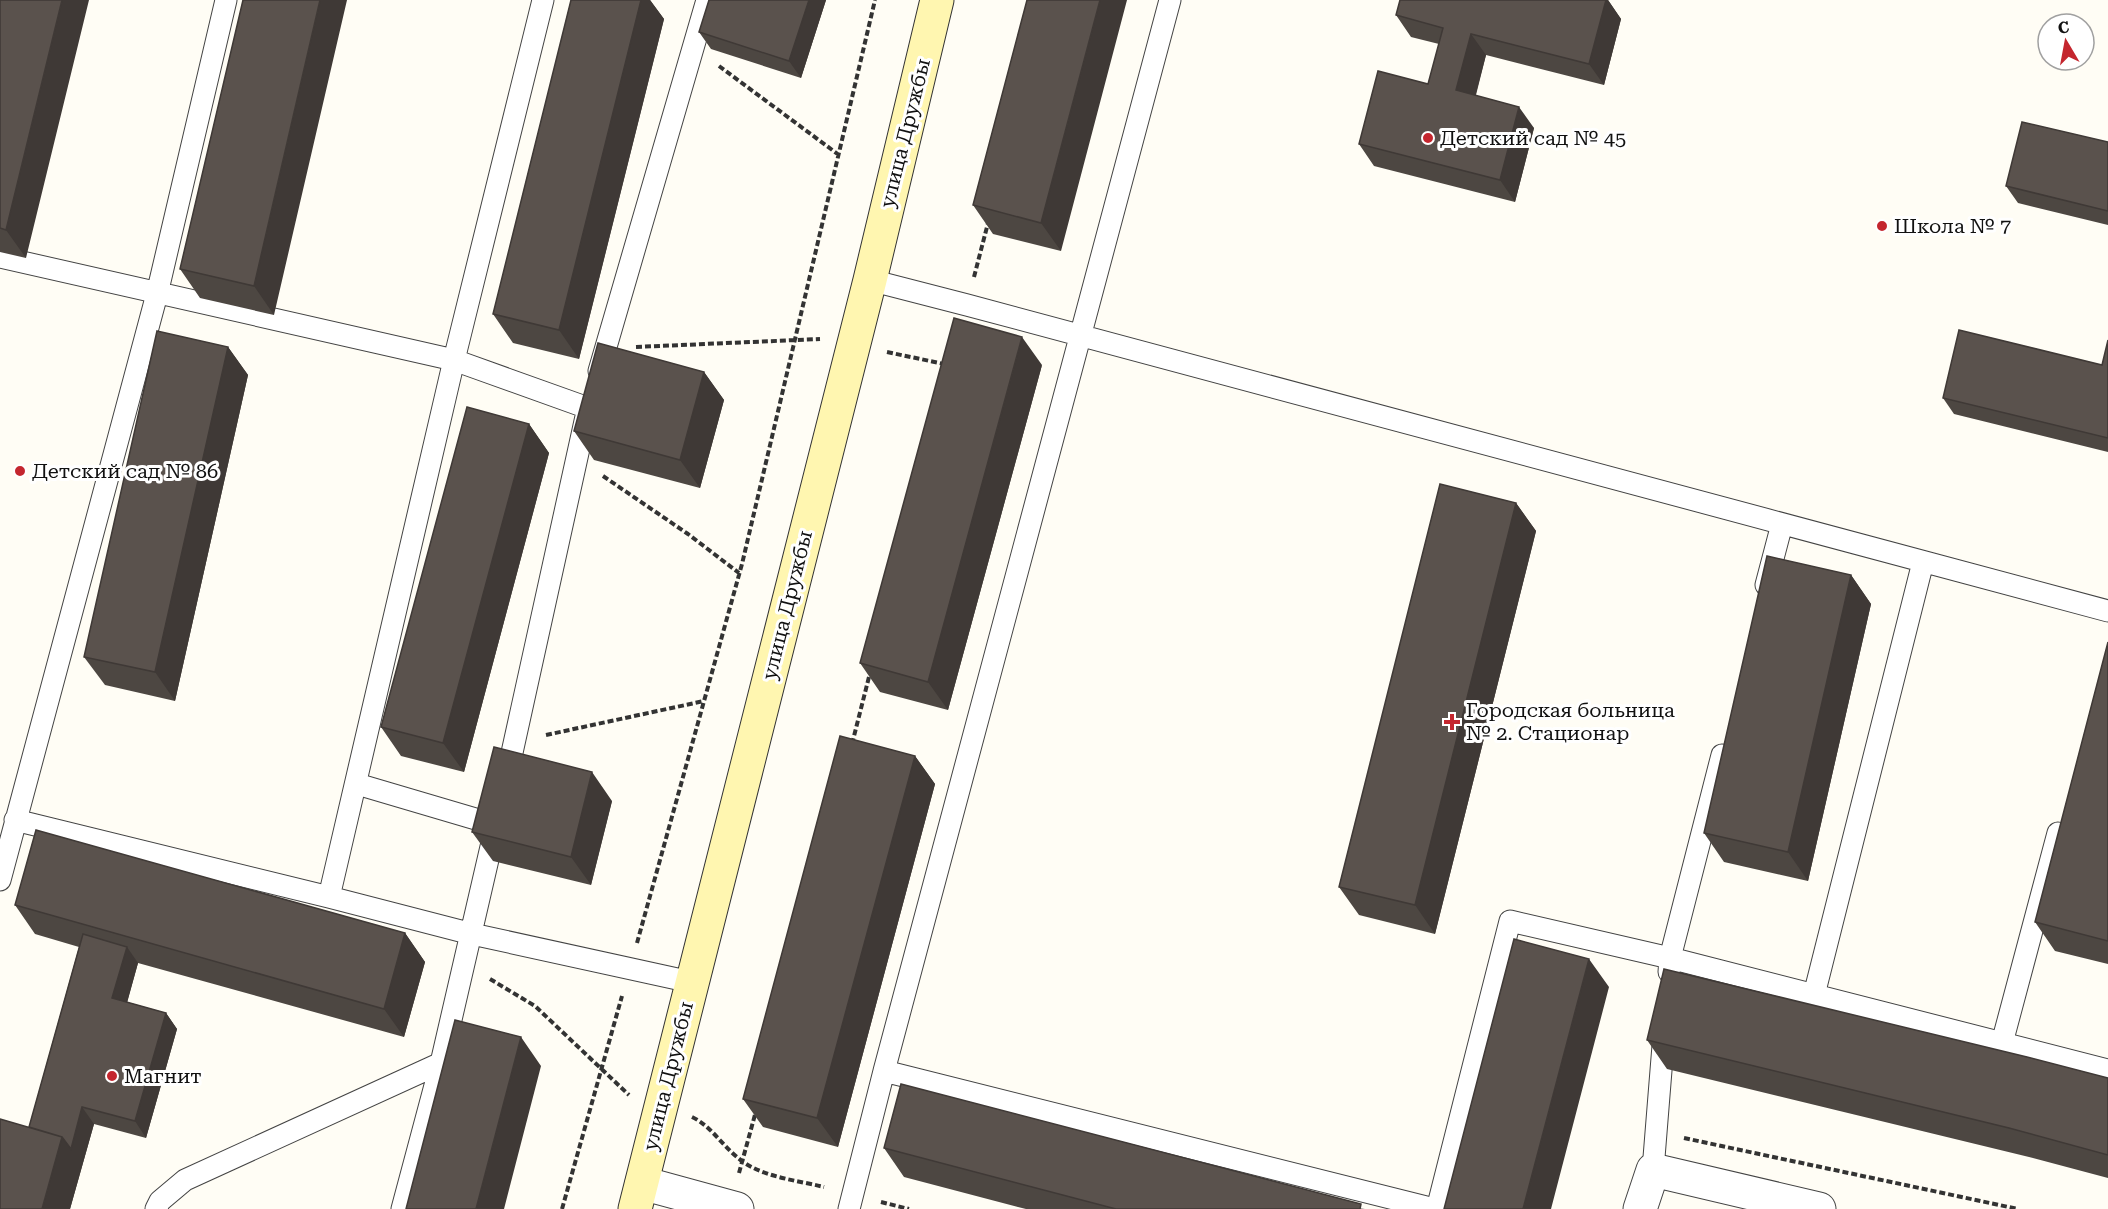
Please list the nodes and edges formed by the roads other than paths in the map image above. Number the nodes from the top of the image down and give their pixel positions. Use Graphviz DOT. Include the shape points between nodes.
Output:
graph roads {
  1 [pos="226,0"];
  2 [pos="543,0"];
  3 [pos="707,0"];
  4 [pos="937,0"];
  5 [pos="1170,0"];
  6 [pos="0,257"];
  7 [pos="870,280"];
  8 [pos="157,294"];
  9 [pos="1079,335"];
  10 [pos="454,360"];
  11 [pos="588,408"];
  12 [pos="1782,524"];
  13 [pos="1923,561"];
  14 [pos="1762,604"];
  15 [pos="2108,611"];
  16 [pos="1726,741"];
  17 [pos="357,784"];
  18 [pos="2062,817"];
  19 [pos="15,820"];
  20 [pos="496,825"];
  21 [pos="0,880"];
  22 [pos="329,897"];
  23 [pos="472,934"];
  24 [pos="1670,958"];
  25 [pos="691,982"];
  26 [pos="1667,993"];
  27 [pos="1814,995"];
  28 [pos="1665,1016"];
  29 [pos="2002,1043"];
  30 [pos="441,1063"];
  31 [pos="2108,1070"];
  32 [pos="884,1071"];
  33 [pos="1653,1170"];
  34 [pos="638,1196"];
  35 [pos="851,1202"];
  36 [pos="734,1208"];
  37 [pos="156,1209"];
  38 [pos="402,1209"];
  39 [pos="1436,1209"];
  40 [pos="1640,1209"];
  41 [pos="1819,1209"];
  1 -- 8 [label="lane"];
  2 -- 10 [label="lane"];
  3 -- 11 [label="lane"];
  4 -- 7 [label="main road, улица Дружбы"];
  5 -- 9 [label="lane"];
  6 -- 8 [label="lane"];
  7 -- 9 [label="lane"];
  7 -- 25 [label="main road, улица Дружбы"];
  8 -- 10 [label="lane"];
  8 -- 19 [label="lane"];
  9 -- 12 [label="lane"];
  9 -- 32 [label="lane"];
  10 -- 11 [label="lane"];
  10 -- 17 [label="lane"];
  11 -- 20 [label="lane"];
  12 -- 13 [label="lane"];
  12 -- 14 [label="lane"];
  13 -- 15 [label="lane"];
  13 -- 27 [label="lane"];
  16 -- 24 [label="lane"];
  17 -- 20 [label="lane"];
  17 -- 22 [label="lane"];
  18 -- 29 [label="lane"];
  19 -- 21 [label="lane"];
  19 -- 22 [label="lane"];
  20 -- 23 [label="lane"];
  22 -- 23 [label="lane"];
  23 -- 25 [label="lane"];
  23 -- 30 [label="lane"];
  24 -- 26 [label="lane"];
  24 -- 27 [label="lane"];
  24 -- 39 [label="lane" via="1510,921"];
  25 -- 34 [label="main road, улица Дружбы"];
  27 -- 29 [label="lane"];
  28 -- 33 [label="lane"];
  29 -- 31 [label="lane"];
  30 -- 37 [label="lane" via="185,1180"];
  30 -- 38 [label="lane"];
  32 -- 35 [label="lane"];
  32 -- 39 [label="lane"];
  33 -- 40 [label="street"];
  33 -- 41 [label="street"];
  34 -- 36 [label="street"];
}
